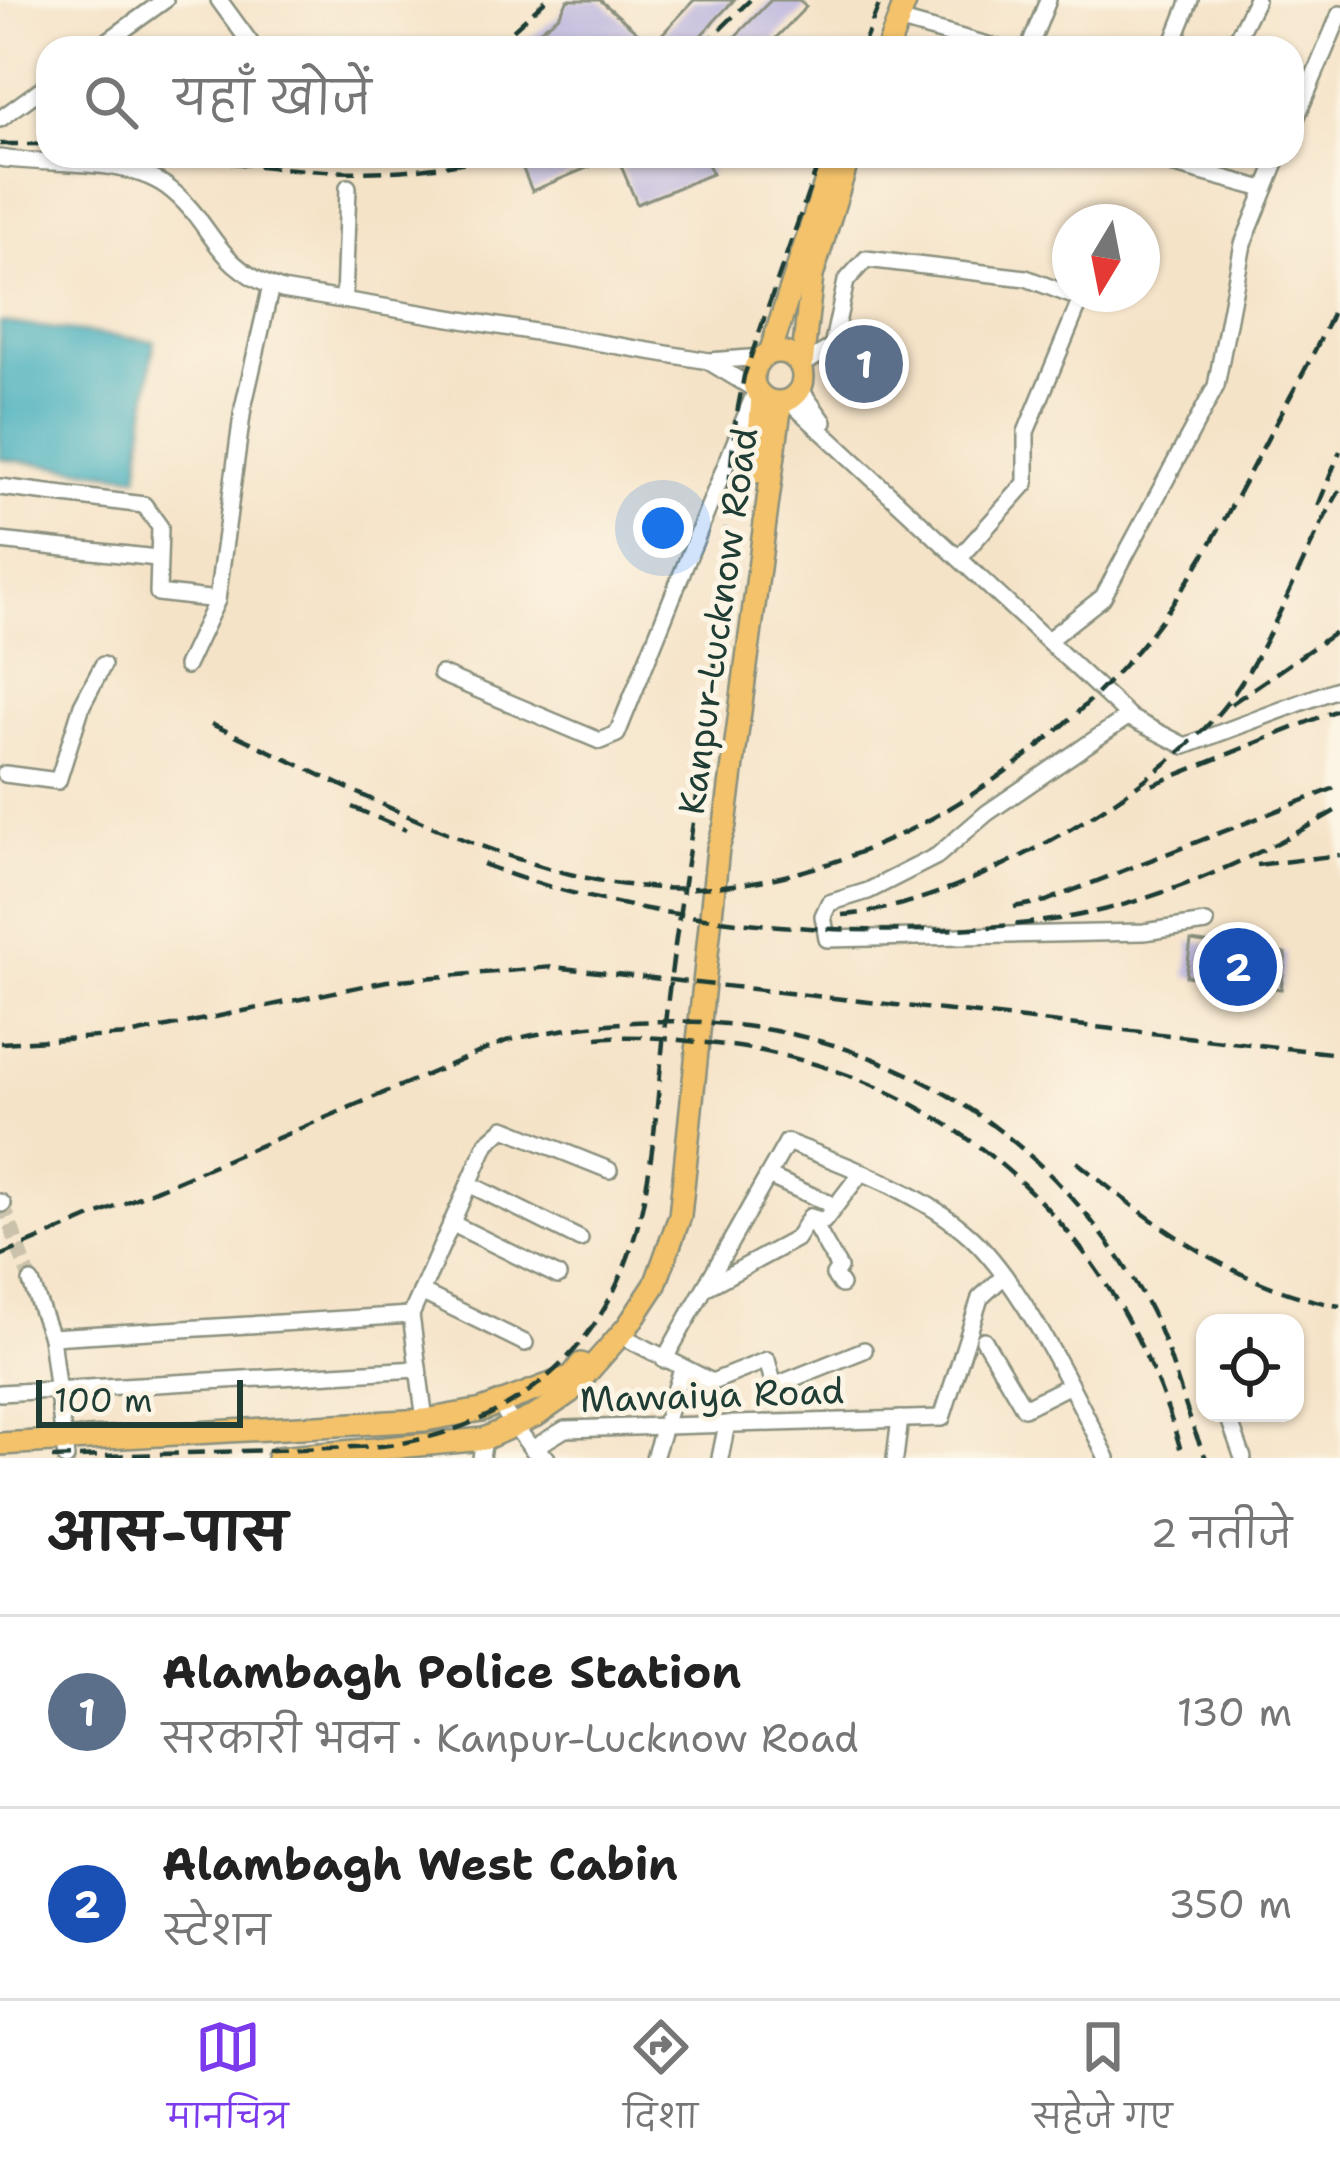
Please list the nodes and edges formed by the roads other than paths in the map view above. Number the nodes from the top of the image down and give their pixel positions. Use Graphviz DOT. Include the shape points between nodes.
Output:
graph roads {
  1 [pos="165,0"];
  2 [pos="219,0"];
  3 [pos="1048,0"];
  4 [pos="1166,0"];
  5 [pos="1256,0"];
  6 [pos="1189,3"];
  7 [pos="899,7"];
  8 [pos="1340,14"];
  9 [pos="115,36"];
  10 [pos="245,36"];
  11 [pos="881,36"];
  12 [pos="891,36"];
  13 [pos="969,36"];
  14 [pos="1034,36"];
  15 [pos="1176,36"];
  16 [pos="1238,36"];
  17 [pos="36,94"];
  18 [pos="1304,100"];
  19 [pos="0,118"];
  20 [pos="0,158"];
  21 [pos="36,162"];
  22 [pos="96,168"];
  23 [pos="830,168"];
  24 [pos="845,168"];
  25 [pos="1186,168"];
  26 [pos="1274,168"];
  27 [pos="348,187"];
  28 [pos="1264,189"];
  29 [pos="271,286"];
  30 [pos="344,300"];
  31 [pos="766,355"];
  32 [pos="709,361"];
  33 [pos="802,365"];
  34 [pos="777,396"];
  35 [pos="0,487"];
  36 [pos="0,541"];
  37 [pos="157,558"];
  38 [pos="959,558"];
  39 [pos="218,600"];
  40 [pos="1048,640"];
  41 [pos="103,665"];
  42 [pos="186,666"];
  43 [pos="441,674"];
  44 [pos="1340,688"];
  45 [pos="1129,716"];
  46 [pos="5,774"];
  47 [pos="1206,923"];
  48 [pos="687,1109"];
  49 [pos="609,1170"];
  50 [pos="861,1173"];
  51 [pos="768,1176"];
  52 [pos="469,1184"];
  53 [pos="836,1206"];
  54 [pos="810,1217"];
  55 [pos="451,1223"];
  56 [pos="580,1239"];
  57 [pos="558,1276"];
  58 [pos="1001,1278"];
  59 [pos="31,1282"];
  60 [pos="841,1286"];
  61 [pos="705,1288"];
  62 [pos="421,1292"];
  63 [pos="411,1316"];
  64 [pos="620,1335"];
  65 [pos="52,1337"];
  66 [pos="983,1340"];
  67 [pos="525,1342"];
  68 [pos="864,1350"];
  69 [pos="664,1360"];
  70 [pos="418,1369"];
  71 [pos="682,1369"];
  72 [pos="1070,1385"];
  73 [pos="56,1389"];
  74 [pos="0,1393"];
  75 [pos="498,1403"];
  76 [pos="900,1419"];
  77 [pos="425,1420"];
  78 [pos="1230,1422"];
  79 [pos="727,1424"];
  80 [pos="515,1426"];
  81 [pos="660,1426"];
  82 [pos="0,1444"];
  83 [pos="482,1448"];
  84 [pos="64,1449"];
  85 [pos="540,1454"];
  86 [pos="278,1458"];
  87 [pos="654,1458"];
  88 [pos="720,1458"];
  89 [pos="896,1458"];
  90 [pos="1107,1458"];
  91 [pos="1243,1458"];
  1 -- 9 [label="street"];
  2 -- 10 [label="street"];
  3 -- 14 [label="street"];
  4 -- 6 [label="street"];
  5 -- 16 [label="street"];
  6 -- 15 [label="street"];
  7 -- 11 [label="main road"];
  7 -- 12 [label="main road"];
  7 -- 13 [label="street"];
  8 -- 18 [label="street"];
  17 -- 19 [label="street"];
  20 -- 21 [label="street"];
  22 -- 29 [label="street" via="167,187 229,263"];
  23 -- 31 [label="main road, Kanpur-Lucknow Road"];
  24 -- 33 [label="main road, Kanpur-Lucknow Road" via="812,276"];
  25 -- 28 [label="street"];
  26 -- 28 [label="street"];
  27 -- 30 [label="street"];
  28 -- 40 [label="street" via="1243,244 1216,386 1102,596"];
  29 -- 30 [label="street"];
  29 -- 39 [label="street" via="243,408"];
  30 -- 32 [label="street"];
  31 -- 32 [label="street"];
  31 -- 33 [label="main road" via="788,354"];
  31 -- 34 [label="main road, Kanpur-Lucknow Road" via="754,369"];
  32 -- 34 [label="street"];
  33 -- 34 [label="main road, Kanpur-Lucknow Road"];
  33 -- 38 [label="street" via="832,347 846,281 866,259 1026,278 1081,299 1026,432 1026,483"];
  34 -- 38 [label="street" via="840,444"];
  34 -- 43 [label="street" via="740,420 617,734 600,741"];
  34 -- 48 [label="main road, Kanpur-Lucknow Road" via="713,821 718,848"];
  35 -- 37 [label="street" via="143,505 160,527"];
  36 -- 37 [label="street"];
  37 -- 39 [label="street" via="158,593"];
  38 -- 40 [label="street"];
  39 -- 42 [label="street"];
  40 -- 45 [label="street"];
  41 -- 46 [label="street" via="58,781"];
  44 -- 45 [label="street" via="1185,746"];
  45 -- 47 [label="street" via="938,856 830,903 827,939 1144,932"];
  48 -- 64 [label="main road" via="670,1252"];
  48 -- 75 [label="main road" via="660,1244 644,1278 572,1376"];
  49 -- 52 [label="street" via="504,1128 487,1142"];
  50 -- 51 [label="street" via="788,1142"];
  50 -- 53 [label="street"];
  50 -- 58 [label="street" via="972,1238"];
  51 -- 53 [label="street"];
  51 -- 61 [label="street"];
  52 -- 55 [label="street"];
  52 -- 56 [label="street"];
  53 -- 54 [label="street" via="824,1221"];
  54 -- 60 [label="street"];
  54 -- 61 [label="street" via="796,1239"];
  55 -- 57 [label="street"];
  55 -- 62 [label="street"];
  58 -- 72 [label="street"];
  58 -- 76 [label="street, Mawaiya Road" via="980,1298 942,1418"];
  59 -- 65 [label="street"];
  61 -- 69 [label="street"];
  62 -- 63 [label="street"];
  62 -- 67 [label="street"];
  63 -- 65 [label="street"];
  63 -- 70 [label="street"];
  64 -- 69 [label="street"];
  64 -- 80 [label="main road" via="570,1392"];
  65 -- 73 [label="street"];
  66 -- 72 [label="street" via="1024,1408"];
  68 -- 71 [label="street" via="774,1386 767,1360 712,1382"];
  69 -- 71 [label="street"];
  70 -- 73 [label="street"];
  70 -- 77 [label="street"];
  71 -- 81 [label="street"];
  72 -- 90 [label="street"];
  73 -- 74 [label="street"];
  73 -- 84 [label="street"];
  75 -- 77 [label="main road"];
  75 -- 80 [label="street"];
  76 -- 79 [label="street, Mawaiya Road"];
  76 -- 89 [label="street"];
  77 -- 84 [label="main road"];
  78 -- 91 [label="street"];
  79 -- 81 [label="street, Mawaiya Road"];
  79 -- 88 [label="street"];
  80 -- 83 [label="main road"];
  80 -- 85 [label="street"];
  81 -- 85 [label="street, Mawaiya Road" via="566,1430"];
  81 -- 87 [label="street"];
  82 -- 84 [label="main road"];
  83 -- 86 [label="main road"];
}
